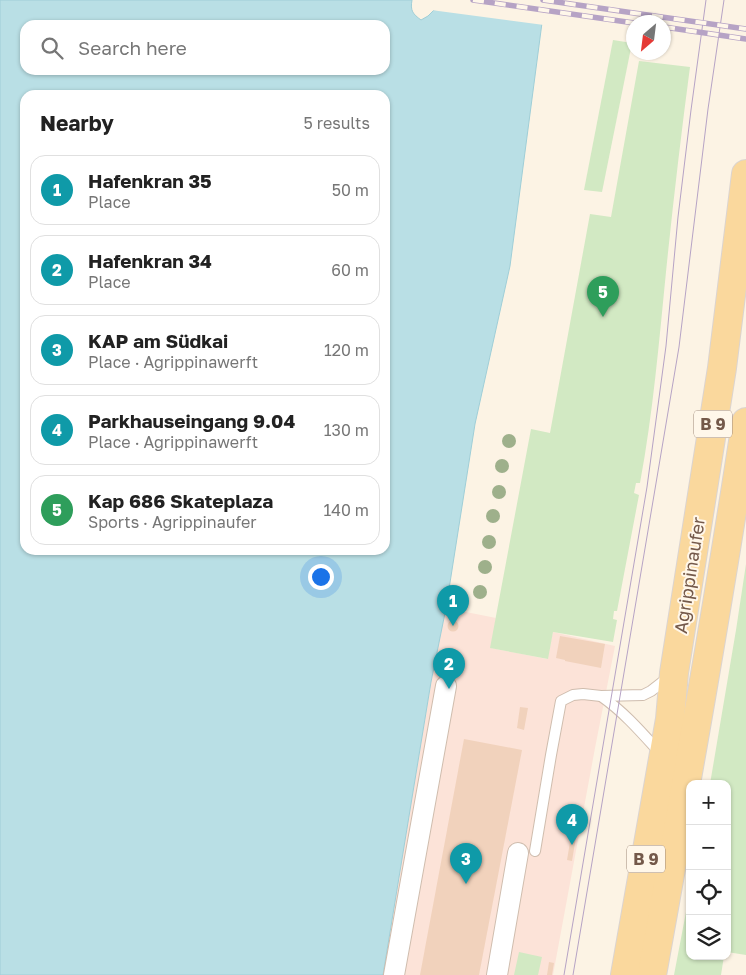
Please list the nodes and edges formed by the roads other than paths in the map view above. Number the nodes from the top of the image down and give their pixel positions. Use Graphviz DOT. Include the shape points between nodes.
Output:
graph roads {
  1 [pos="746,174"];
  2 [pos="746,422"];
  3 [pos="674,673"];
  4 [pos="446,686"];
  5 [pos="601,696"];
  6 [pos="664,757"];
  7 [pos="527,852"];
  8 [pos="394,975"];
  9 [pos="496,975"];
  10 [pos="625,975"];
  11 [pos="652,975"];
  1 -- 3 [label="main road, Agrippinaufer / B 9" via="722,368"];
  2 -- 11 [label="main road, Agrippinaufer / B 9" via="704,687"];
  3 -- 5 [label="lane" via="643,695"];
  3 -- 6 [label="main road, Agrippinaufer / B 9"];
  4 -- 8 [label="street"];
  5 -- 6 [label="lane" via="638,728"];
  5 -- 7 [label="lane" via="583,694 561,701"];
  6 -- 10 [label="main road, Agrippinaufer / B 9"];
  7 -- 9 [label="street"];
}
